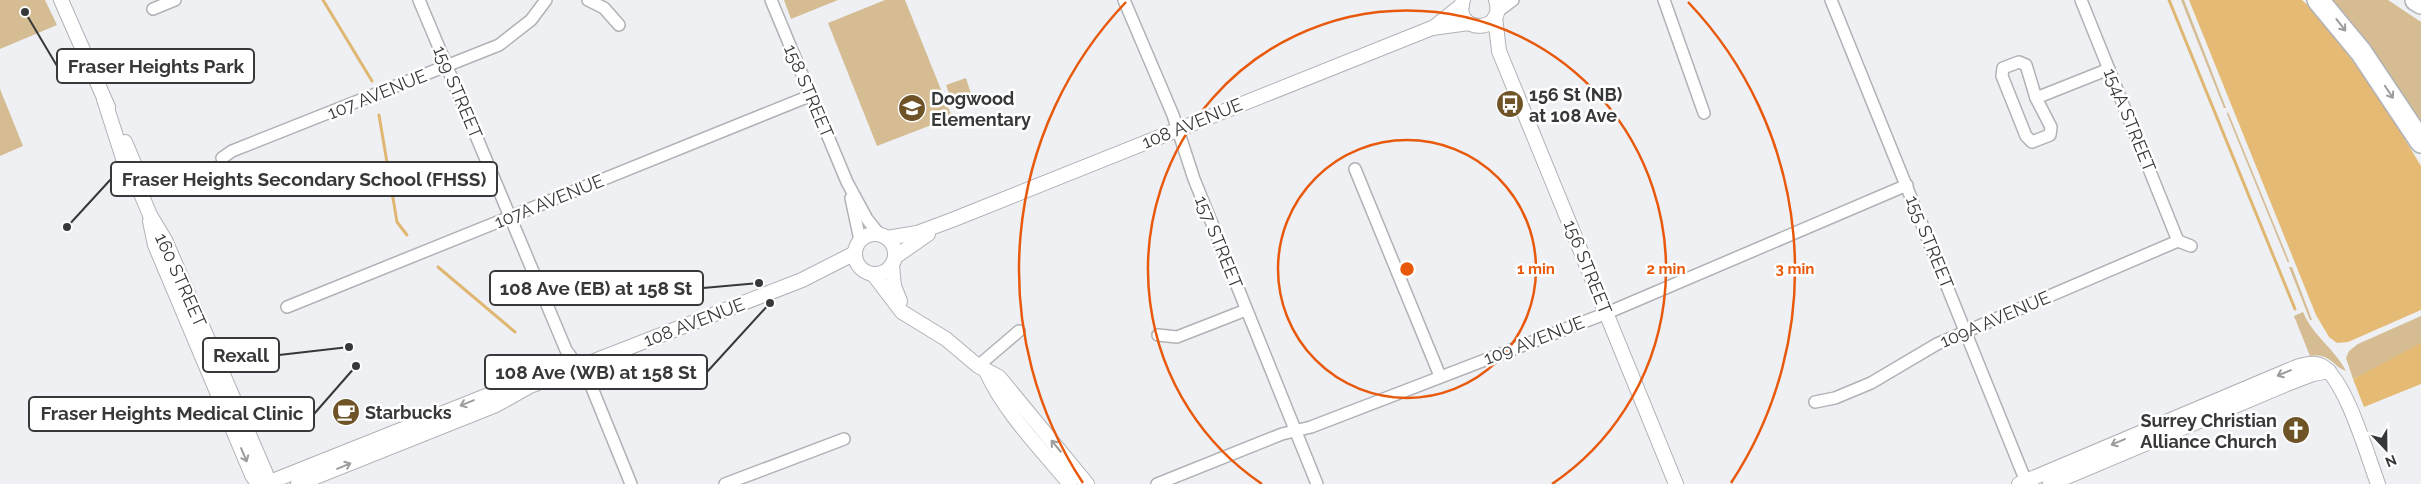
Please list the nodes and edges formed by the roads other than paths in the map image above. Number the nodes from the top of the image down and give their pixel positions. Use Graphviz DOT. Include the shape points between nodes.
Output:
graph roads {
  1 [pos="61,0"];
  2 [pos="174,0"];
  3 [pos="419,0"];
  4 [pos="546,0"];
  5 [pos="588,0"];
  6 [pos="771,0"];
  7 [pos="1124,0"];
  8 [pos="1513,0"];
  9 [pos="1664,0"];
  10 [pos="1830,0"];
  11 [pos="2081,0"];
  12 [pos="2318,0"];
  13 [pos="2416,0"];
  14 [pos="1462,3"];
  15 [pos="2421,3"];
  16 [pos="153,9"];
  17 [pos="1496,10"];
  18 [pos="619,25"];
  19 [pos="1473,25"];
  20 [pos="1432,28"];
  21 [pos="1499,50"];
  22 [pos="447,66"];
  23 [pos="2109,69"];
  24 [pos="812,95"];
  25 [pos="2036,98"];
  26 [pos="1704,113"];
  27 [pos="1178,129"];
  28 [pos="2421,142"];
  29 [pos="222,158"];
  30 [pos="1355,169"];
  31 [pos="847,182"];
  32 [pos="1907,185"];
  33 [pos="150,215"];
  34 [pos="511,217"];
  35 [pos="952,220"];
  36 [pos="883,236"];
  37 [pos="2178,241"];
  38 [pos="2191,246"];
  39 [pos="858,247"];
  40 [pos="893,261"];
  41 [pos="867,271"];
  42 [pos="802,280"];
  43 [pos="176,297"];
  44 [pos="287,307"];
  45 [pos="1246,310"];
  46 [pos="1606,313"];
  47 [pos="914,320"];
  48 [pos="1019,331"];
  49 [pos="1965,331"];
  50 [pos="1158,336"];
  51 [pos="578,367"];
  52 [pos="220,368"];
  53 [pos="982,368"];
  54 [pos="2329,371"];
  55 [pos="1440,376"];
  56 [pos="530,386"];
  57 [pos="1815,402"];
  58 [pos="1296,431"];
  59 [pos="844,438"];
  60 [pos="2024,483"];
  61 [pos="258,484"];
  62 [pos="266,484"];
  63 [pos="298,484"];
  64 [pos="630,484"];
  65 [pos="725,484"];
  66 [pos="1070,484"];
  67 [pos="1087,484"];
  68 [pos="1157,484"];
  69 [pos="1317,484"];
  70 [pos="1676,484"];
  71 [pos="2050,484"];
  72 [pos="2378,484"];
  1 -- 33 [label="street, 160 STREET" via="134,162 141,180 139,189"];
  2 -- 16 [label="street"];
  3 -- 22 [label="street, 159 STREET"];
  4 -- 22 [label="street, 107 AVENUE" via="531,20 511,37 482,53"];
  5 -- 18 [label="street" via="604,8"];
  6 -- 24 [label="street, 158 STREET"];
  7 -- 27 [label="street, 157 STREET"];
  8 -- 17 [label="street"];
  9 -- 26 [label="street"];
  10 -- 32 [label="street, 155 STREET"];
  11 -- 23 [label="street, 154A STREET"];
  12 -- 28 [label="highway, one-way" via="2361,52"];
  13 -- 15 [label="highway"];
  14 -- 19 [label="street, 156 STREET" via="1462,14"];
  14 -- 20 [label="street, 108 AVENUE"];
  17 -- 19 [label="street, 108 AVENUE" via="1486,25"];
  17 -- 21 [label="street, 156 STREET"];
  19 -- 20 [label="street, 108 AVENUE"];
  19 -- 21 [label="street, 156 STREET"];
  20 -- 27 [label="street, 108 AVENUE"];
  21 -- 46 [label="street, 156 STREET"];
  22 -- 29 [label="street, 107 AVENUE" via="232,151"];
  22 -- 34 [label="street, 159 STREET"];
  23 -- 25 [label="street"];
  23 -- 37 [label="street, 154A STREET"];
  24 -- 31 [label="street, 158 STREET"];
  24 -- 34 [label="street, 107A AVENUE"];
  25 -- 25 [label="street" via="2026,65 2020,62 2003,68 2002,76 2026,136 2032,142 2050,135 2051,127"];
  27 -- 35 [label="street, 108 AVENUE"];
  27 -- 45 [label="street, 157 STREET" via="1194,179"];
  30 -- 55 [label="street"];
  31 -- 36 [label="street, 158 STREET" via="867,219"];
  31 -- 39 [label="street, 158 STREET"];
  32 -- 46 [label="street, 109 AVENUE"];
  32 -- 49 [label="street, 155 STREET"];
  33 -- 43 [label="street, 160 STREET" via="155,245"];
  33 -- 52 [label="street, 160 STREET" via="166,240"];
  34 -- 44 [label="street, 107A AVENUE"];
  34 -- 51 [label="street, 159 STREET" via="566,350"];
  35 -- 36 [label="street, 108 AVENUE" via="917,233"];
  35 -- 40 [label="street, 108 AVENUE" via="919,239"];
  36 -- 39 [label="street" via="869,235"];
  36 -- 40 [label="street" via="894,246"];
  37 -- 38 [label="street"];
  37 -- 49 [label="street, 109A AVENUE"];
  39 -- 41 [label="street"];
  39 -- 42 [label="street, 108 AVENUE"];
  40 -- 41 [label="street" via="883,272"];
  40 -- 47 [label="street" via="894,286 899,300"];
  41 -- 42 [label="street, 108 AVENUE" via="844,270"];
  41 -- 47 [label="street" via="898,309"];
  42 -- 51 [label="street, 108 AVENUE"];
  43 -- 52 [label="street" via="190,314 210,361"];
  43 -- 61 [label="street, 160 STREET, one-way"];
  45 -- 50 [label="street" via="1186,334"];
  45 -- 58 [label="street, 157 STREET"];
  46 -- 55 [label="street, 109 AVENUE"];
  46 -- 70 [label="street, 156 STREET"];
  47 -- 53 [label="street" via="946,339"];
  48 -- 53 [label="street"];
  49 -- 57 [label="street, 109A AVENUE" via="1928,348 1880,379 1835,398"];
  49 -- 60 [label="street, 155 STREET"];
  51 -- 56 [label="street, 108 AVENUE"];
  51 -- 64 [label="street, 159 STREET" via="590,383"];
  52 -- 62 [label="street, 160 STREET" via="266,474"];
  53 -- 66 [label="street" via="1019,422"];
  67 -- 53 [label="street, one-way" via="999,377"];
  54 -- 60 [label="street, one-way" via="2316,364 2299,367"];
  54 -- 71 [label="street" via="2294,381"];
  54 -- 72 [label="street" via="2341,388"];
  55 -- 58 [label="street, 109 AVENUE"];
  56 -- 62 [label="street, 108 AVENUE, one-way" via="491,394"];
  63 -- 56 [label="street, 108 AVENUE, one-way" via="496,405"];
  58 -- 68 [label="street, 109 AVENUE"];
  58 -- 69 [label="street, 157 STREET"];
  59 -- 65 [label="street"];
}
